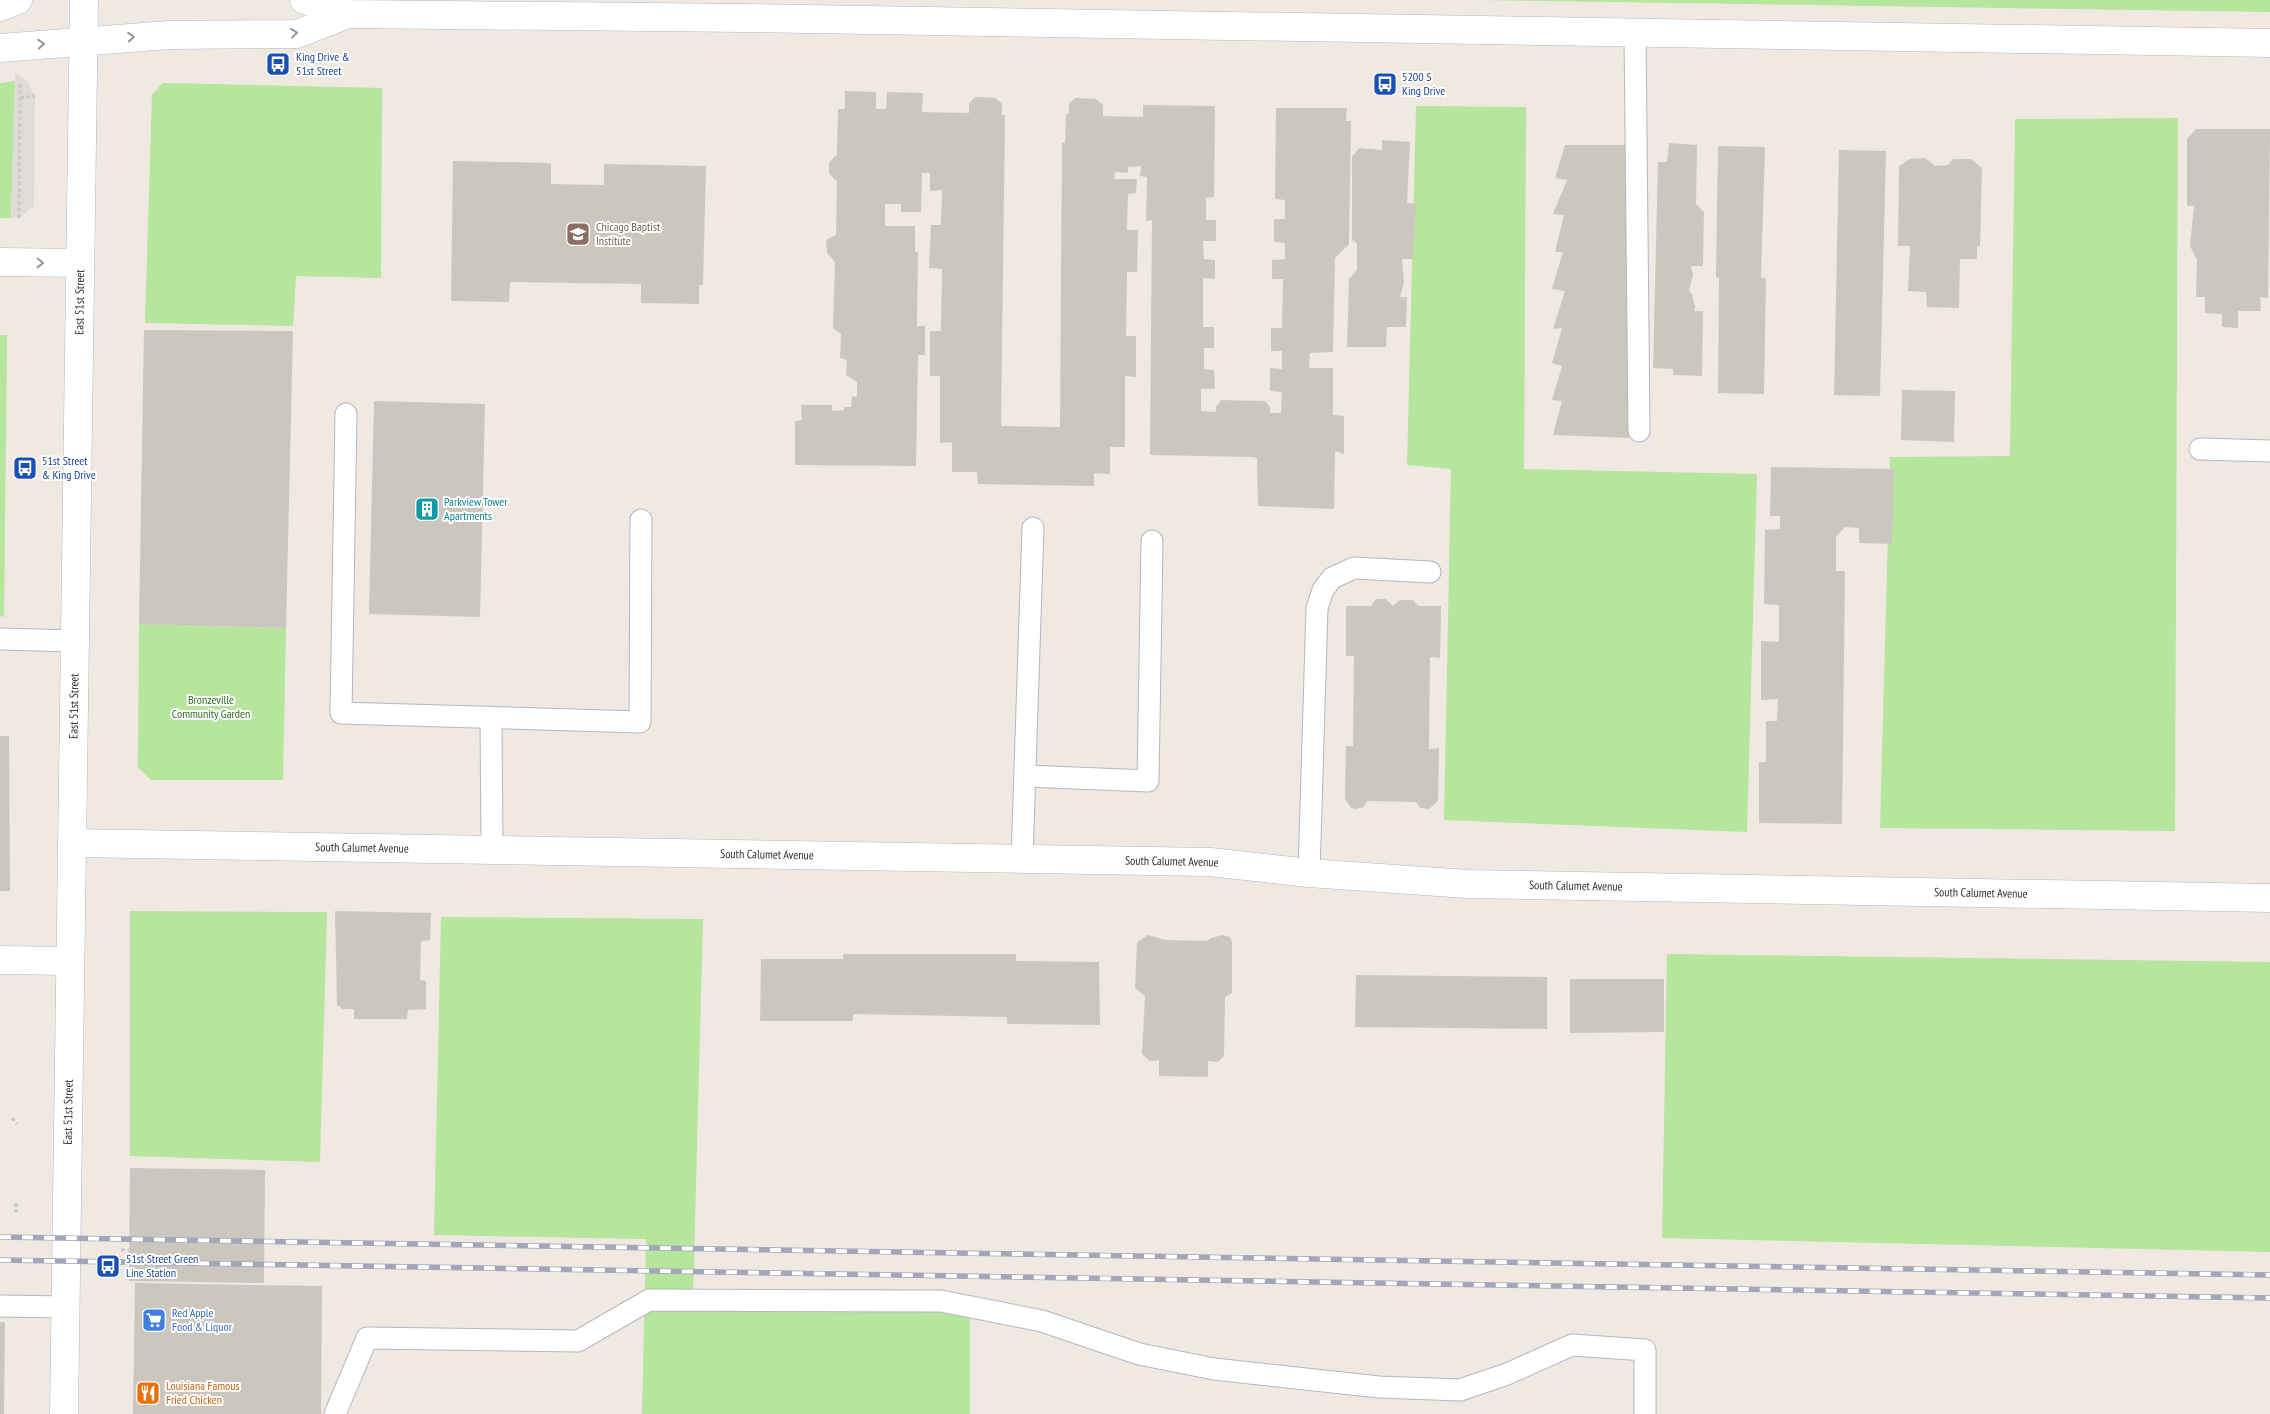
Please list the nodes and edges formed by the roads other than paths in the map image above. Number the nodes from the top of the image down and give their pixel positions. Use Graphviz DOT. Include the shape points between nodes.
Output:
graph roads {
  1 [pos="18,0"];
  2 [pos="84,0"];
  3 [pos="304,0"];
  4 [pos="0,6"];
  5 [pos="348,14"];
  6 [pos="1635,33"];
  7 [pos="83,40"];
  8 [pos="2270,43"];
  9 [pos="0,48"];
  10 [pos="0,262"];
  11 [pos="80,263"];
  12 [pos="346,414"];
  13 [pos="1639,431"];
  14 [pos="2200,449"];
  15 [pos="2270,451"];
  16 [pos="641,520"];
  17 [pos="1033,528"];
  18 [pos="1152,541"];
  19 [pos="1430,572"];
  20 [pos="0,639"];
  21 [pos="75,640"];
  22 [pos="491,717"];
  23 [pos="1026,776"];
  24 [pos="72,843"];
  25 [pos="492,850"];
  26 [pos="1022,859"];
  27 [pos="1309,873"];
  28 [pos="2270,898"];
  29 [pos="0,960"];
  30 [pos="70,961"];
  31 [pos="0,1306"];
  32 [pos="66,1307"];
  33 [pos="64,1414"];
  34 [pos="335,1414"];
  35 [pos="1645,1414"];
  1 -- 4 [label="street"];
  2 -- 7 [label="street, East 51st Street"];
  3 -- 5 [label="street"];
  5 -- 6 [label="street"];
  7 -- 5 [label="street, one-way" via="169,35 297,34"];
  6 -- 8 [label="street"];
  6 -- 13 [label="lane"];
  9 -- 7 [label="street, one-way"];
  7 -- 11 [label="street, East 51st Street"];
  10 -- 11 [label="street, one-way"];
  11 -- 21 [label="street, East 51st Street"];
  12 -- 22 [label="lane" via="341,713"];
  14 -- 15 [label="lane"];
  16 -- 22 [label="lane" via="640,722"];
  17 -- 23 [label="lane"];
  18 -- 23 [label="lane" via="1148,781"];
  19 -- 27 [label="lane" via="1354,568 1332,578 1323,590 1317,608"];
  20 -- 21 [label="lane"];
  21 -- 24 [label="street, East 51st Street"];
  22 -- 25 [label="lane"];
  23 -- 26 [label="lane"];
  24 -- 25 [label="street, South Calumet Avenue"];
  24 -- 30 [label="street, East 51st Street"];
  25 -- 26 [label="street, South Calumet Avenue"];
  26 -- 27 [label="street, South Calumet Avenue" via="1210,862"];
  27 -- 28 [label="street, South Calumet Avenue" via="1467,884"];
  29 -- 30 [label="street"];
  30 -- 32 [label="street, East 51st Street"];
  31 -- 32 [label="lane"];
  32 -- 33 [label="street, East 51st Street"];
  34 -- 35 [label="lane" via="367,1338 578,1341 649,1300 941,1301 1042,1321 1139,1354 1214,1369 1378,1387 1460,1390 1507,1374 1572,1345 1646,1350"];
}
